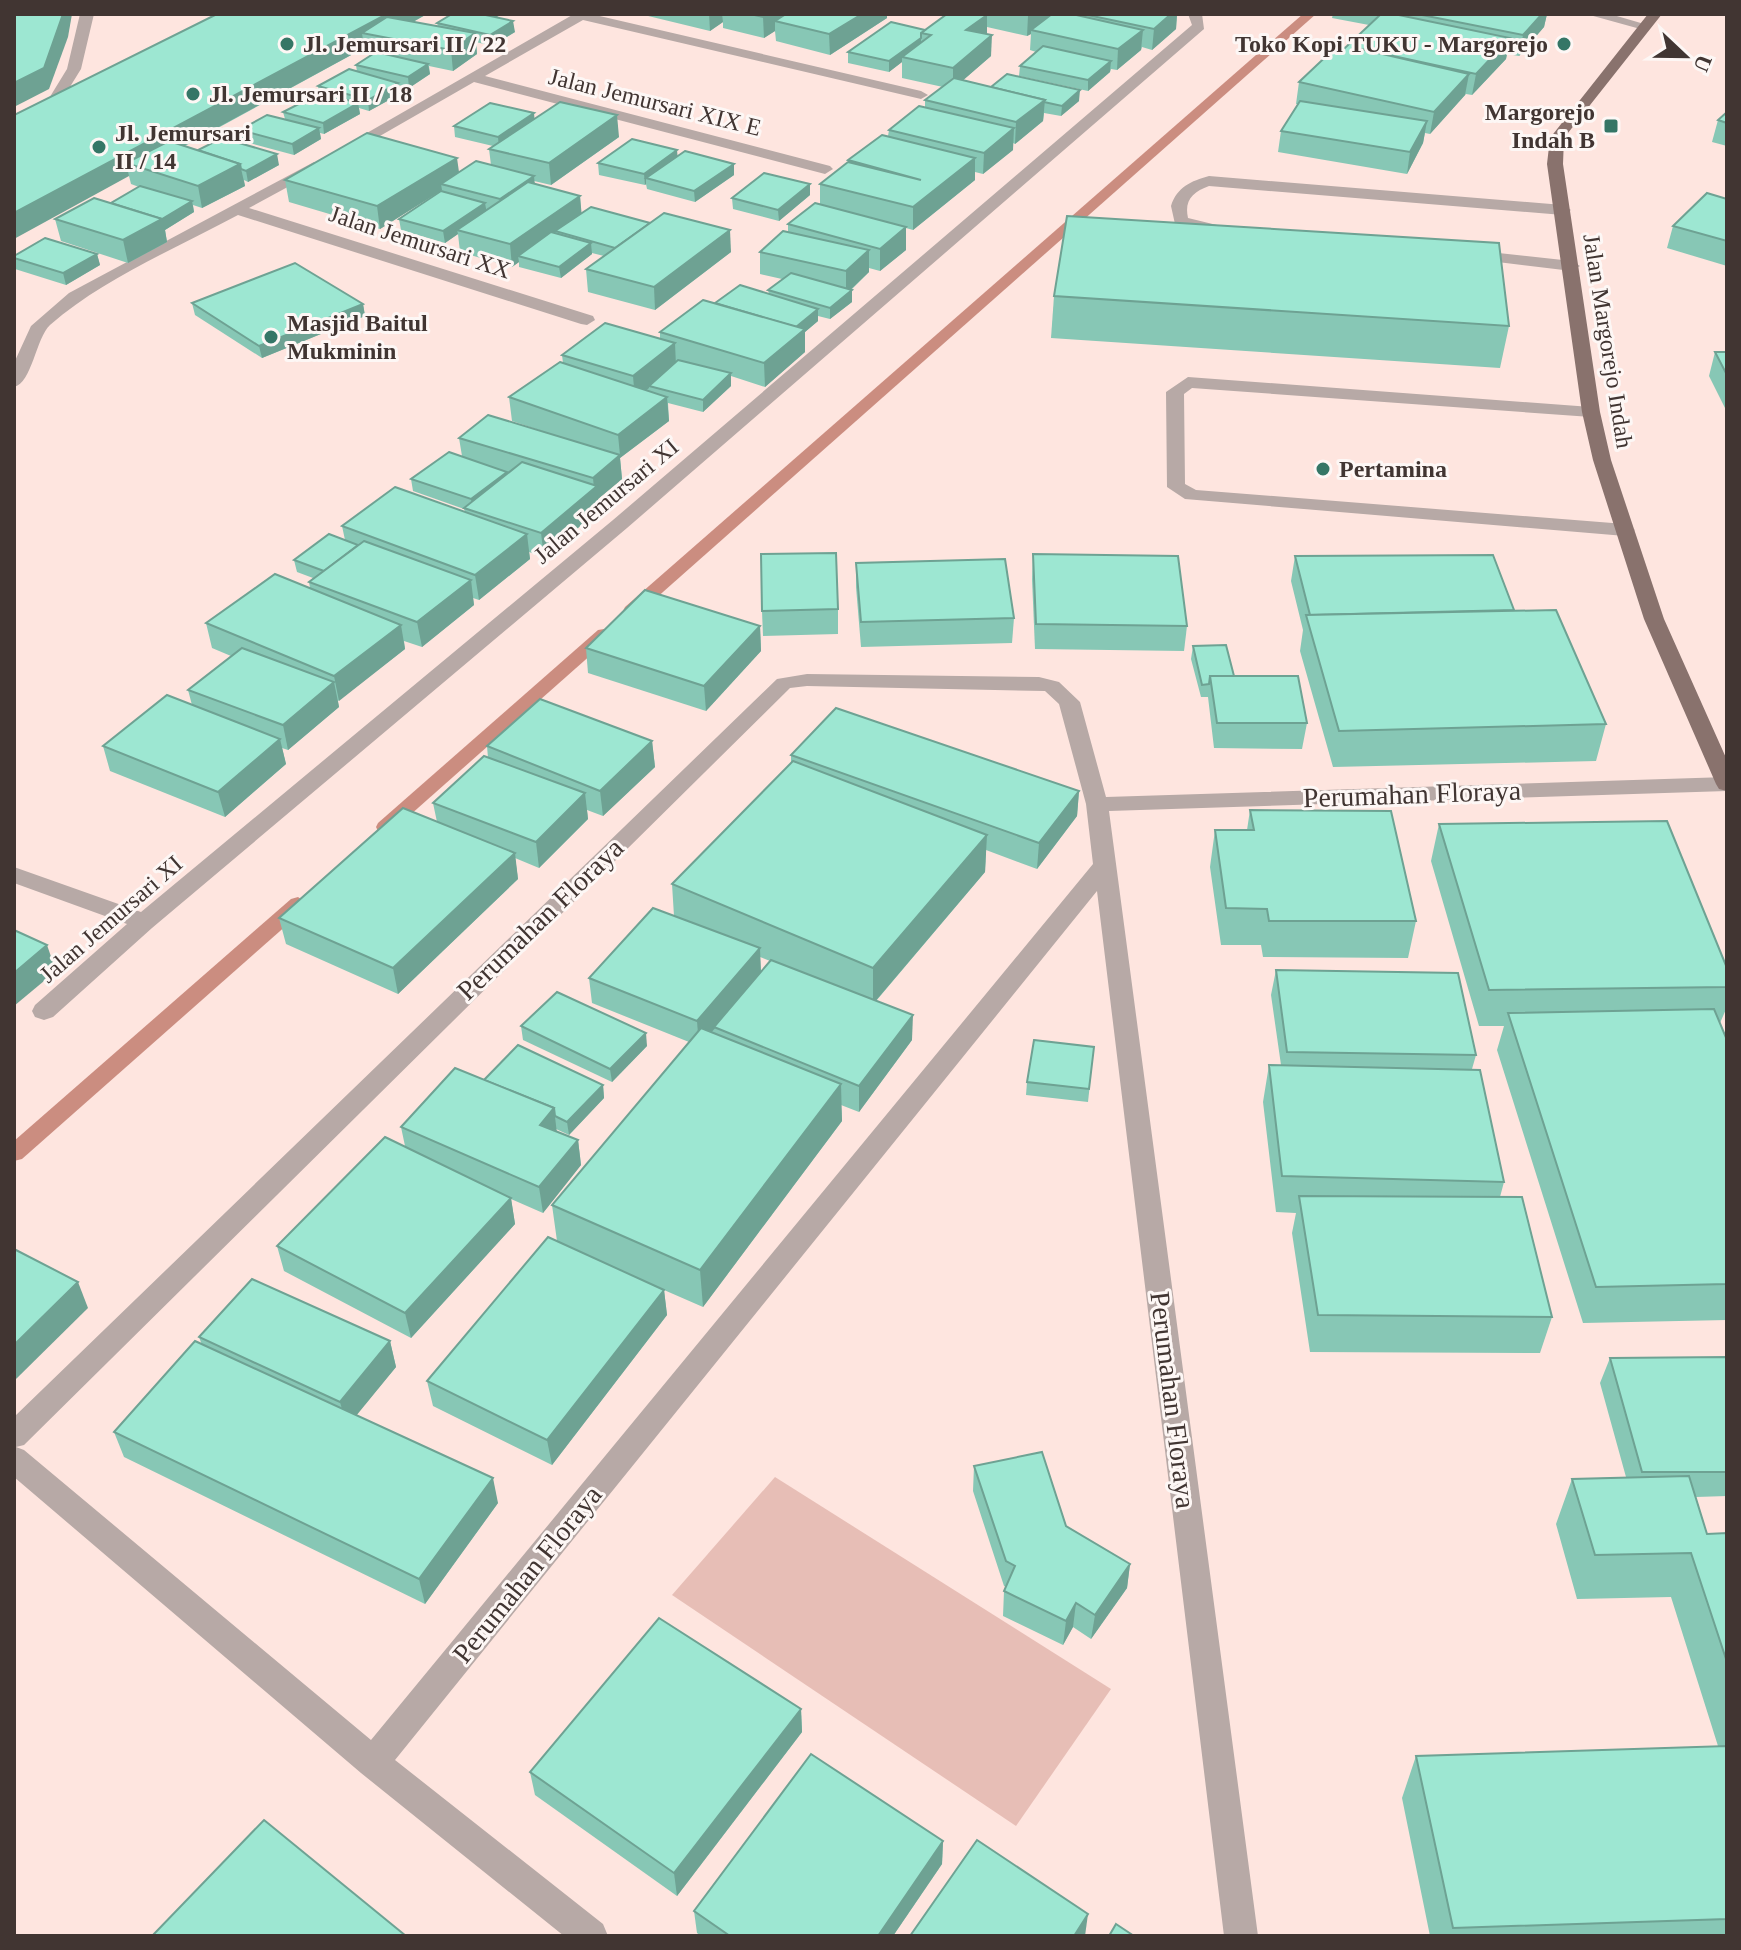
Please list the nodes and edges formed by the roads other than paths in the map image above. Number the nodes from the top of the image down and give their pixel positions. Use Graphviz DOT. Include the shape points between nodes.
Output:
graph roads {
  1 [pos="87,14"];
  2 [pos="1593,14"];
  3 [pos="583,15"];
  4 [pos="1197,20"];
  5 [pos="1649,20"];
  6 [pos="474,78"];
  7 [pos="81,87"];
  8 [pos="921,95"];
  9 [pos="825,169"];
  10 [pos="238,210"];
  11 [pos="1563,210"];
  12 [pos="1243,232"];
  13 [pos="1446,253"];
  14 [pos="1572,266"];
  15 [pos="587,320"];
  16 [pos="14,382"];
  17 [pos="1591,412"];
  18 [pos="1625,530"];
  19 [pos="1727,784"];
  20 [pos="1097,804"];
  21 [pos="1105,865"];
  22 [pos="14,875"];
  23 [pos="144,922"];
  24 [pos="44,1011"];
  25 [pos="14,1436"];
  26 [pos="14,1459"];
  27 [pos="373,1762"];
  28 [pos="591,1936"];
  29 [pos="1241,1936"];
  1 -- 7 [label="street" via="74,69 48,104"];
  2 -- 5 [label="street"];
  3 -- 6 [label="street"];
  3 -- 8 [label="street"];
  4 -- 23 [label="street, Jalan Jemursari XI" via="620,524"];
  5 -- 11 [label="main road, Jalan Margorejo Indah" via="1557,138 1555,164"];
  6 -- 9 [label="street, Jalan Jemursari XIX E"];
  6 -- 10 [label="street"];
  10 -- 15 [label="street, Jalan Jemursari XX"];
  10 -- 16 [label="street" via="75,297 39,326"];
  11 -- 12 [label="street" via="1209,181 1185,190 1181,221"];
  11 -- 14 [label="main road, Jalan Margorejo Indah"];
  13 -- 14 [label="street"];
  14 -- 17 [label="main road, Jalan Margorejo Indah"];
  17 -- 18 [label="main road, Jalan Margorejo Indah"];
  17 -- 18 [label="street" via="1188,382 1175,392 1176,487 1192,495"];
  18 -- 19 [label="main road, Jalan Margorejo Indah" via="1654,619"];
  19 -- 20 [label="street, Perumahan Floraya"];
  20 -- 21 [label="street, Perumahan Floraya"];
  20 -- 25 [label="street, Perumahan Floraya" via="1069,702 1052,686 784,683"];
  21 -- 27 [label="street, Perumahan Floraya"];
  21 -- 29 [label="street, Perumahan Floraya"];
  22 -- 23 [label="street"];
  23 -- 24 [label="street, Jalan Jemursari XI"];
  26 -- 27 [label="street"];
  27 -- 28 [label="street"];
}
